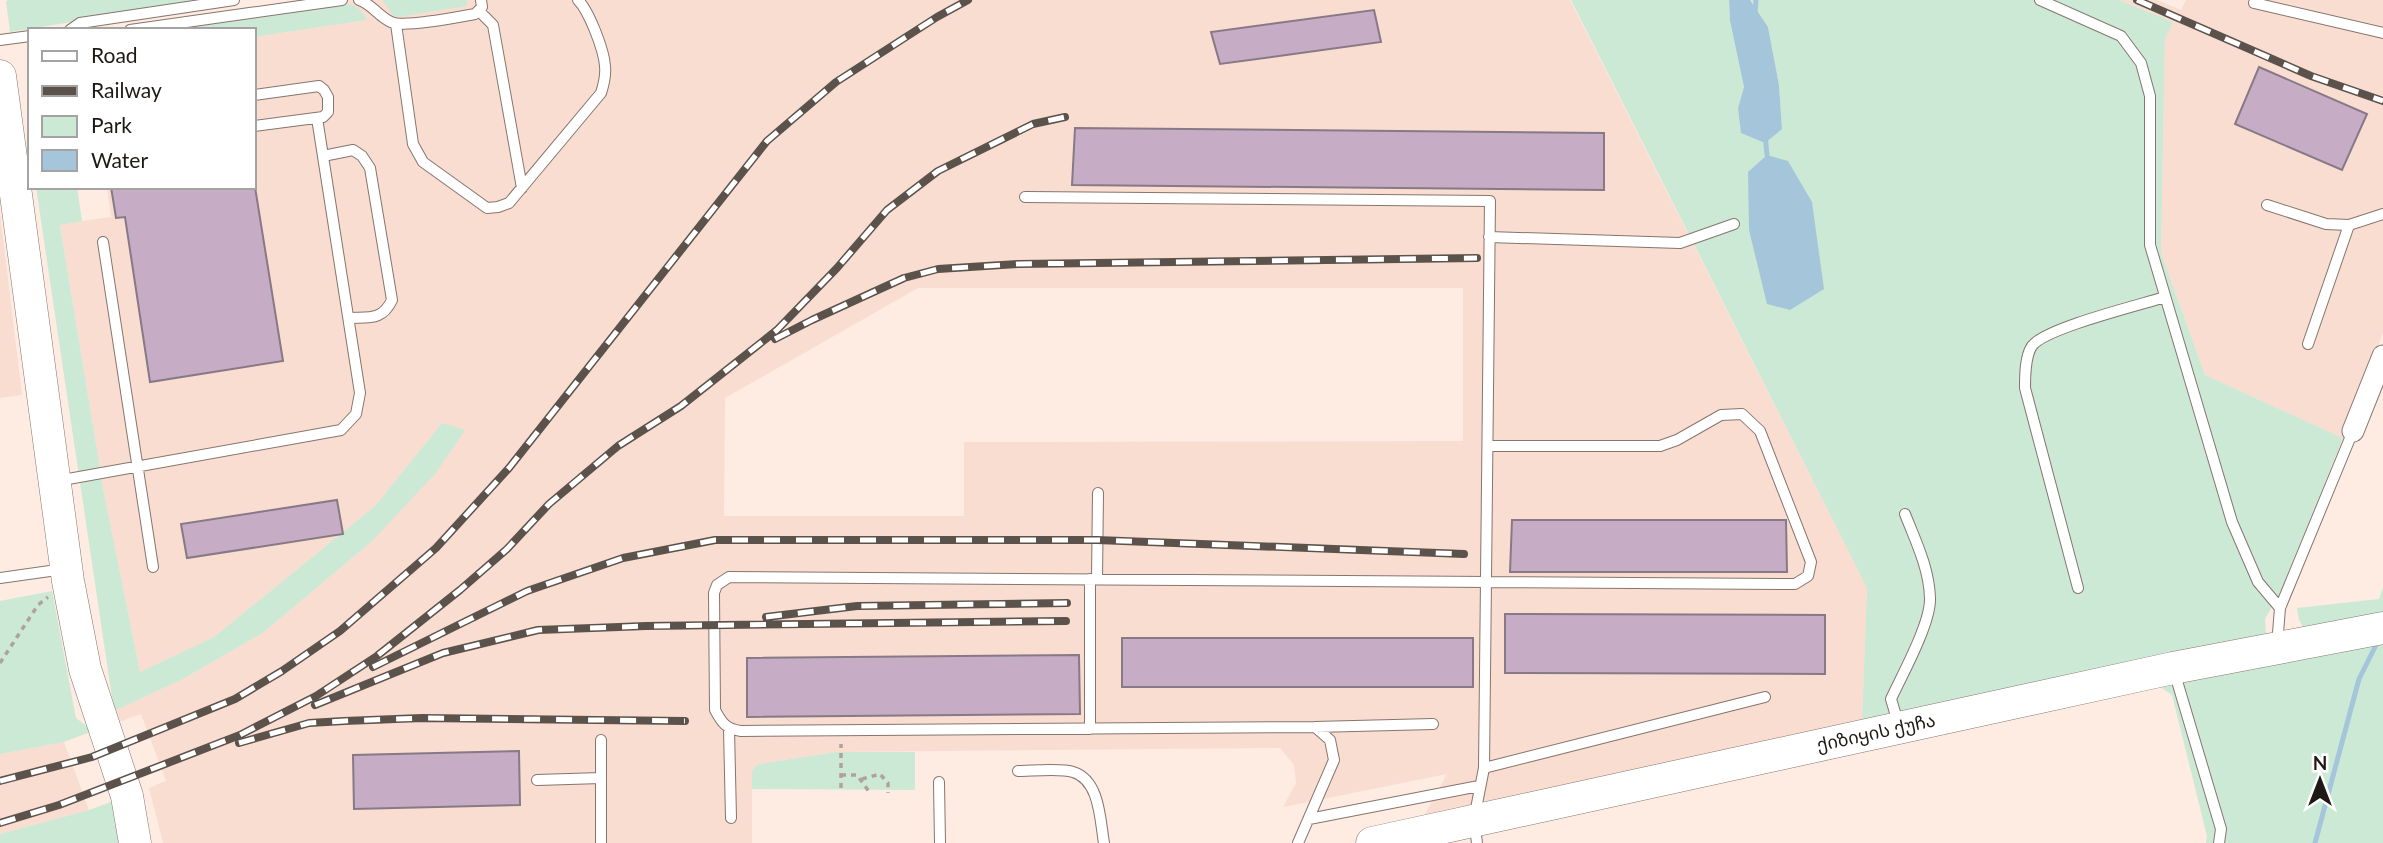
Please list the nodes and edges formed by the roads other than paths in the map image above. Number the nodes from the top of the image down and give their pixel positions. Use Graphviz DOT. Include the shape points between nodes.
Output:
graph roads {
  1 [pos="233,0"];
  2 [pos="342,0"];
  3 [pos="359,0"];
  4 [pos="578,0"];
  5 [pos="2040,0"];
  6 [pos="2254,3"];
  7 [pos="481,6"];
  8 [pos="396,24"];
  9 [pos="73,28"];
  10 [pos="144,28"];
  11 [pos="2383,33"];
  12 [pos="28,36"];
  13 [pos="0,40"];
  14 [pos="0,76"];
  15 [pos="256,95"];
  16 [pos="317,118"];
  17 [pos="256,126"];
  18 [pos="323,156"];
  19 [pos="7,184"];
  20 [pos="522,188"];
  21 [pos="1024,197"];
  22 [pos="2267,205"];
  23 [pos="2383,214"];
  24 [pos="1734,225"];
  25 [pos="2349,225"];
  26 [pos="1489,237"];
  27 [pos="103,242"];
  28 [pos="2165,297"];
  29 [pos="349,318"];
  30 [pos="2308,344"];
  31 [pos="2382,359"];
  32 [pos="2353,431"];
  33 [pos="1488,446"];
  34 [pos="137,467"];
  35 [pos="55,482"];
  36 [pos="1098,493"];
  37 [pos="1905,514"];
  38 [pos="153,567"];
  39 [pos="67,575"];
  40 [pos="0,578"];
  41 [pos="1094,579"];
  42 [pos="1486,582"];
  43 [pos="2078,588"];
  44 [pos="2280,608"];
  45 [pos="2383,628"];
  46 [pos="2277,648"];
  47 [pos="2173,668"];
  48 [pos="1765,696"];
  49 [pos="1433,724"];
  50 [pos="1315,727"];
  51 [pos="1899,727"];
  52 [pos="729,729"];
  53 [pos="1090,729"];
  54 [pos="601,740"];
  55 [pos="1484,768"];
  56 [pos="1018,771"];
  57 [pos="601,778"];
  58 [pos="537,779"];
  59 [pos="939,782"];
  60 [pos="1479,786"];
  61 [pos="731,818"];
  62 [pos="1308,819"];
  63 [pos="1475,831"];
  64 [pos="135,843"];
  65 [pos="601,843"];
  66 [pos="940,843"];
  67 [pos="1104,843"];
  68 [pos="1298,843"];
  69 [pos="1372,843"];
  70 [pos="2219,843"];
  1 -- 9 [label="lane" via="80,23"];
  2 -- 10 [label="lane"];
  3 -- 8 [label="lane"];
  4 -- 20 [label="lane" via="585,7 605,63 601,93"];
  5 -- 28 [label="lane" via="2121,36 2141,63 2150,96 2150,245"];
  6 -- 11 [label="lane"];
  7 -- 8 [label="lane" via="475,14"];
  7 -- 20 [label="lane" via="493,25"];
  8 -- 20 [label="lane" via="413,144 423,162 487,208 509,203"];
  12 -- 13 [label="lane"];
  14 -- 19 [label="street" via="14,146"];
  15 -- 16 [label="lane" via="319,86 329,104 328,112"];
  16 -- 17 [label="lane"];
  16 -- 18 [label="lane"];
  18 -- 29 [label="lane"];
  18 -- 29 [label="lane" via="353,150 370,168 392,300 380,316"];
  19 -- 35 [label="street"];
  21 -- 26 [label="lane" via="1490,201"];
  22 -- 25 [label="lane" via="2326,225"];
  23 -- 25 [label="lane"];
  24 -- 26 [label="lane" via="1680,243"];
  25 -- 30 [label="lane"];
  26 -- 33 [label="lane"];
  27 -- 34 [label="lane"];
  28 -- 43 [label="lane" via="2049,333 2032,346 2025,388"];
  28 -- 44 [label="lane" via="2232,522 2258,582"];
  29 -- 34 [label="lane" via="360,393 356,414 341,430"];
  31 -- 32 [label="street"];
  32 -- 44 [label="lane"];
  33 -- 42 [label="lane"];
  33 -- 42 [label="lane" via="1660,446 1721,415 1742,414 1760,430 1811,562 1808,576 1795,584"];
  34 -- 35 [label="lane"];
  34 -- 38 [label="lane"];
  35 -- 39 [label="street"];
  36 -- 41 [label="lane"];
  37 -- 51 [label="lane" via="1925,564 1930,601 1918,642 1891,699"];
  39 -- 40 [label="lane"];
  39 -- 64 [label="street" via="85,669 127,796"];
  41 -- 42 [label="lane"];
  41 -- 52 [label="lane" via="729,577 714,593 715,710"];
  41 -- 53 [label="lane"];
  42 -- 55 [label="lane"];
  44 -- 46 [label="lane"];
  45 -- 46 [label="street, ქიზიყის ქუჩა"];
  46 -- 47 [label="street, ქიზიყის ქუჩა"];
  47 -- 51 [label="street, ქიზიყის ქუჩა"];
  47 -- 70 [label="lane" via="2221,829"];
  48 -- 55 [label="lane"];
  49 -- 50 [label="lane"];
  50 -- 53 [label="lane"];
  50 -- 62 [label="lane" via="1330,740 1334,760"];
  51 -- 63 [label="street, ქიზიყის ქუჩა"];
  52 -- 53 [label="lane"];
  52 -- 61 [label="lane"];
  54 -- 57 [label="lane"];
  55 -- 60 [label="lane"];
  56 -- 67 [label="lane" via="1073,772 1089,782"];
  57 -- 58 [label="lane"];
  57 -- 65 [label="lane"];
  59 -- 66 [label="lane"];
  60 -- 62 [label="lane"];
  60 -- 63 [label="lane"];
  62 -- 68 [label="lane"];
  63 -- 69 [label="street, ქიზიყის ქუჩა"];
}
